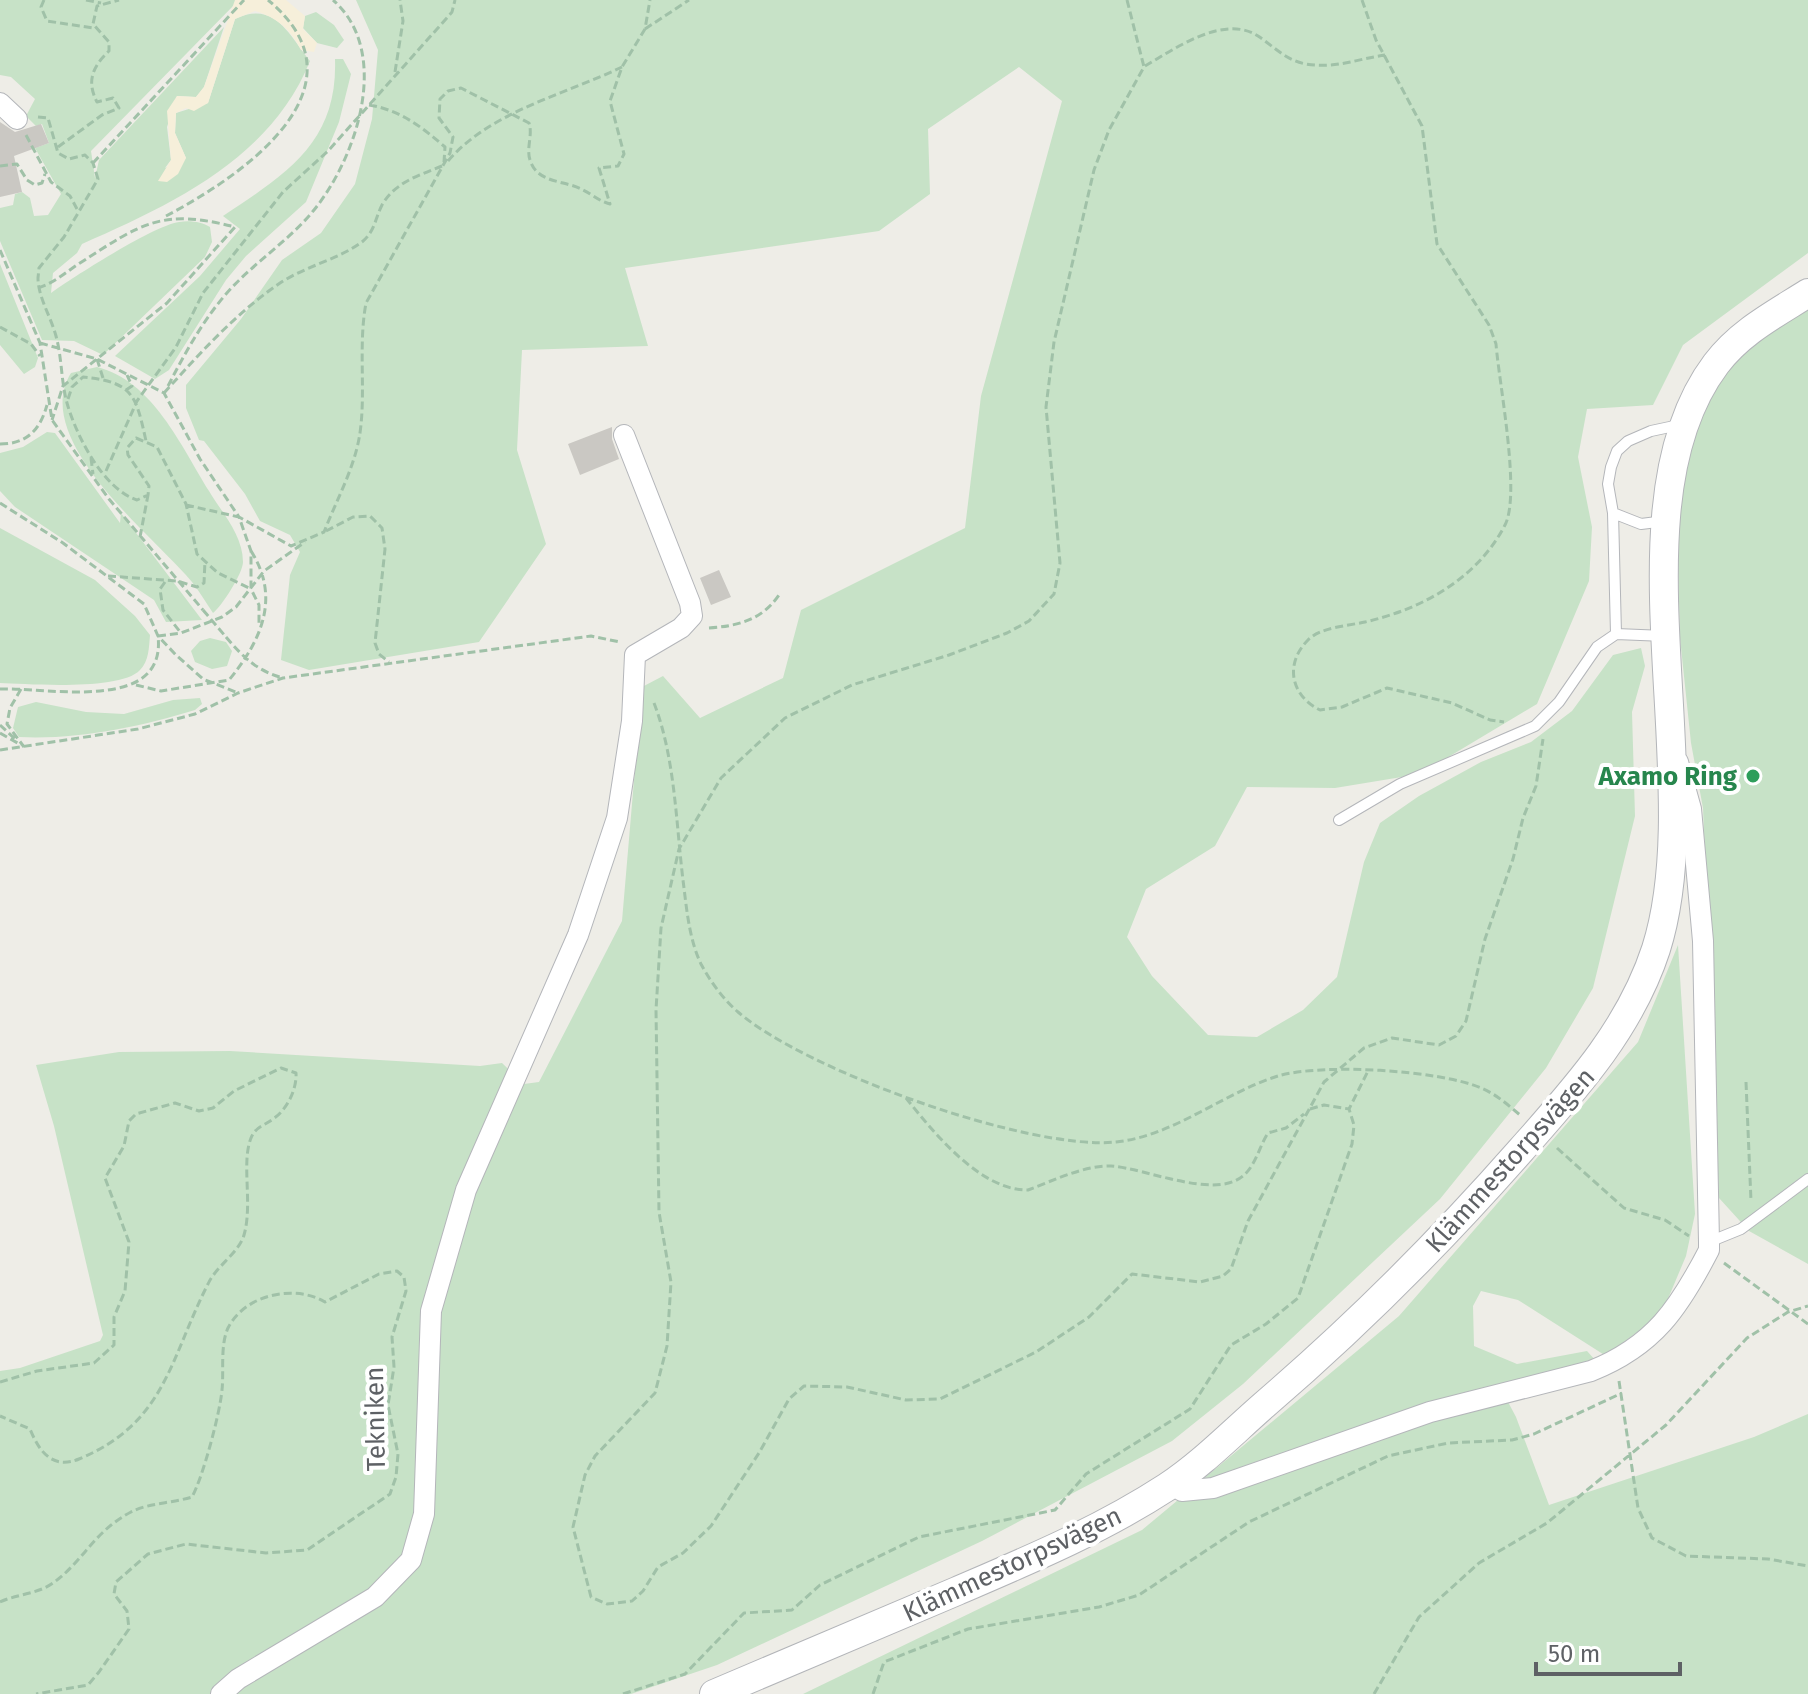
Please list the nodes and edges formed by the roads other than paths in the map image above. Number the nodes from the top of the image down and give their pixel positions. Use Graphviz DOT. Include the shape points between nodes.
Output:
graph roads {
  1 [pos="0,103"];
  2 [pos="17,119"];
  3 [pos="1808,293"];
  4 [pos="1685,424"];
  5 [pos="624,435"];
  6 [pos="1613,513"];
  7 [pos="1666,521"];
  8 [pos="1616,634"];
  9 [pos="1667,636"];
  10 [pos="1671,743"];
  11 [pos="1339,820"];
  12 [pos="1808,1179"];
  13 [pos="1709,1246"];
  14 [pos="1172,1484"];
  15 [pos="221,1694"];
  16 [pos="714,1694"];
  1 -- 2 [label="street"];
  3 -- 4 [label="street, Klämmestorpsvägen" via="1742,335 1702,384"];
  4 -- 6 [label="lane" via="1651,431 1617,451 1608,484"];
  4 -- 7 [label="street, Klämmestorpsvägen"];
  5 -- 15 [label="street" via="692,616 635,655 632,721 617,818 578,935 466,1190 444,1258 431,1311 424,1514 411,1560 375,1597"];
  6 -- 7 [label="lane" via="1641,524"];
  6 -- 8 [label="lane"];
  7 -- 9 [label="street, Klämmestorpsvägen"];
  8 -- 9 [label="lane"];
  8 -- 11 [label="lane" via="1597,647 1559,702 1535,726 1400,784"];
  9 -- 10 [label="street, Klämmestorpsvägen"];
  10 -- 13 [label="street" via="1691,809 1703,941"];
  10 -- 14 [label="street, Klämmestorpsvägen" via="1669,898 1655,952 1611,1044 1398,1284"];
  12 -- 13 [label="lane"];
  13 -- 14 [label="street" via="1678,1307 1661,1328 1613,1362 1526,1390 1430,1412 1213,1488 1182,1491"];
  14 -- 16 [label="street, Klämmestorpsvägen" via="1033,1558"];
}
